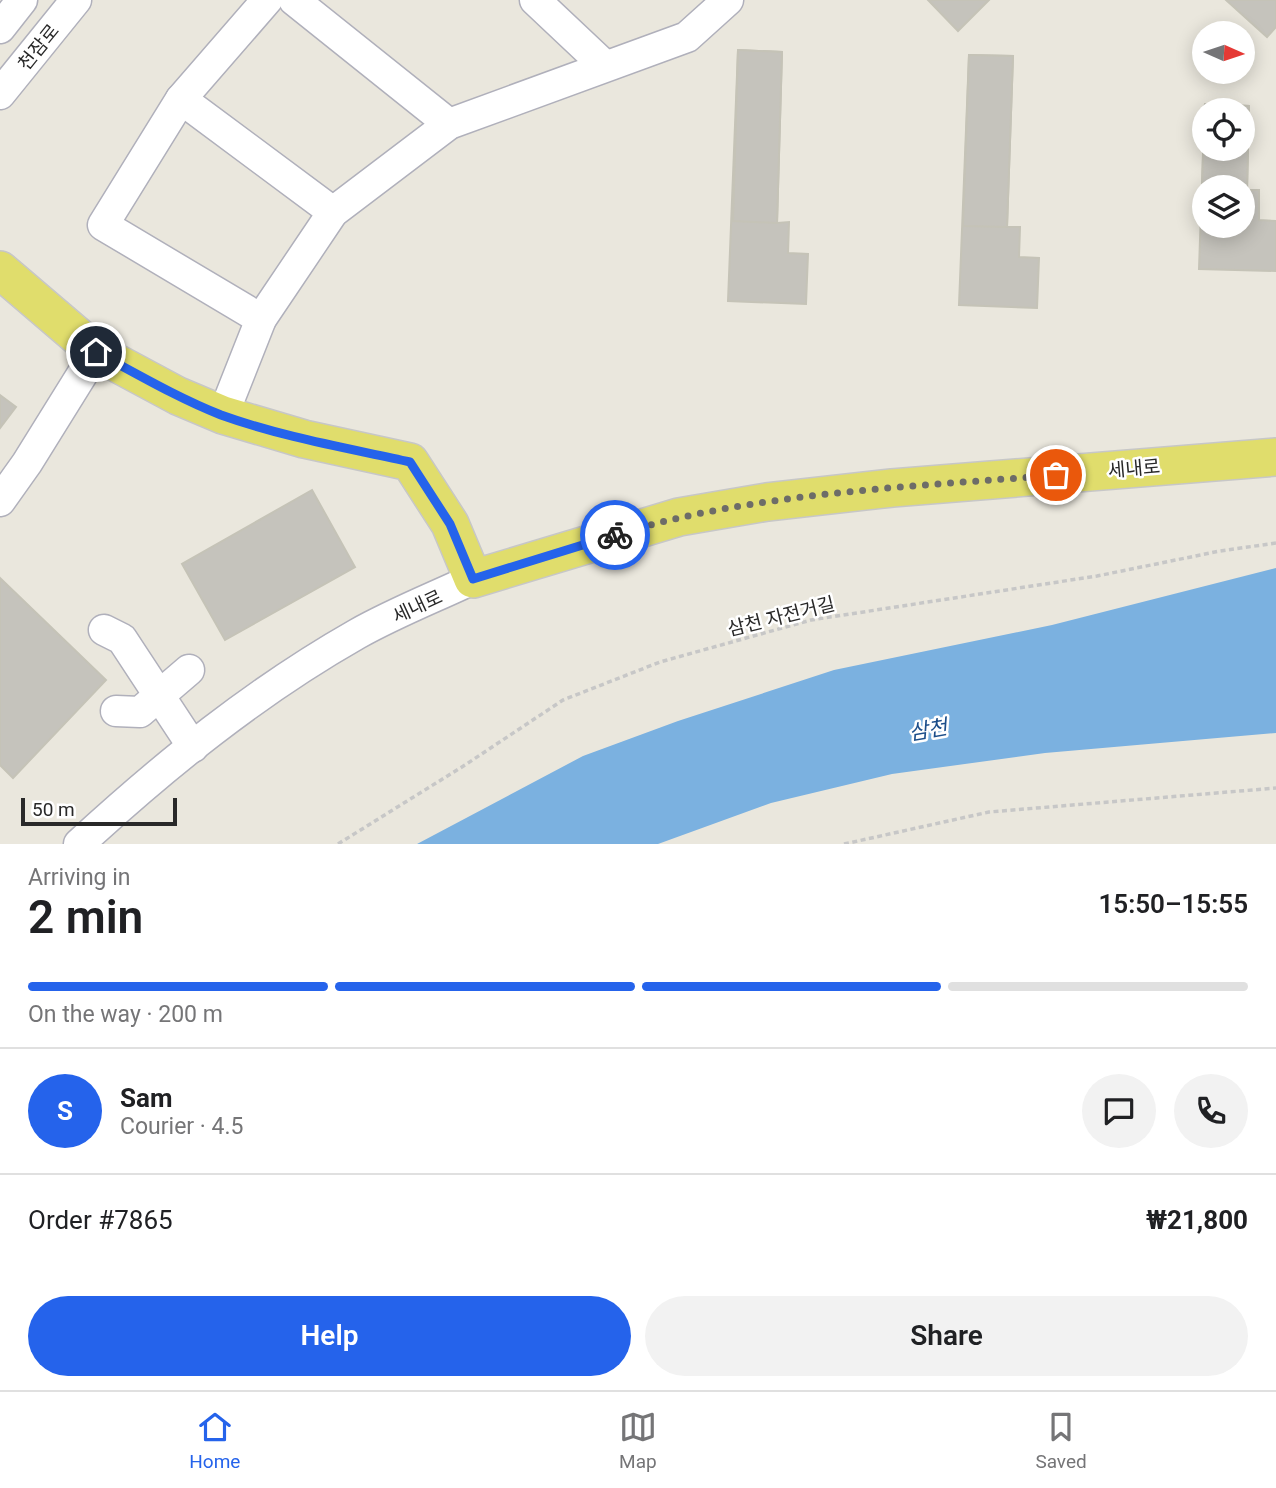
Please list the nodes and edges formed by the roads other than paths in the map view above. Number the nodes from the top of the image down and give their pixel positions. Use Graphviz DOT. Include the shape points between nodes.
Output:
graph roads {
  1 [pos="22,0"];
  2 [pos="76,0"];
  3 [pos="267,0"];
  4 [pos="294,0"];
  5 [pos="535,0"];
  6 [pos="728,0"];
  7 [pos="0,27"];
  8 [pos="605,65"];
  9 [pos="0,94"];
  10 [pos="181,99"];
  11 [pos="449,124"];
  12 [pos="333,212"];
  13 [pos="0,270"];
  14 [pos="261,318"];
  15 [pos="96,352"];
  16 [pos="223,415"];
  17 [pos="1276,457"];
  18 [pos="0,501"];
  19 [pos="473,579"];
  20 [pos="104,630"];
  21 [pos="189,670"];
  22 [pos="158,696"];
  23 [pos="116,711"];
  24 [pos="193,747"];
  25 [pos="79,844"];
  1 -- 7 [label="street"];
  2 -- 9 [label="street, 천잠로"];
  3 -- 10 [label="street"];
  4 -- 11 [label="street"];
  5 -- 8 [label="street"];
  6 -- 8 [label="street" via="687,37"];
  8 -- 11 [label="street"];
  10 -- 12 [label="street"];
  10 -- 14 [label="street" via="103,225"];
  11 -- 12 [label="street"];
  12 -- 14 [label="street"];
  13 -- 15 [label="main road"];
  14 -- 16 [label="street"];
  15 -- 16 [label="main road"];
  15 -- 18 [label="street"];
  16 -- 19 [label="main road" via="304,439 410,462 450,524"];
  17 -- 19 [label="main road, 세내로" via="767,502 679,517"];
  19 -- 24 [label="street, 세내로" via="358,633 257,696"];
  20 -- 22 [label="street" via="122,639"];
  21 -- 22 [label="street"];
  22 -- 23 [label="street" via="140,712"];
  22 -- 24 [label="street"];
  24 -- 25 [label="street, 세내로"];
}
